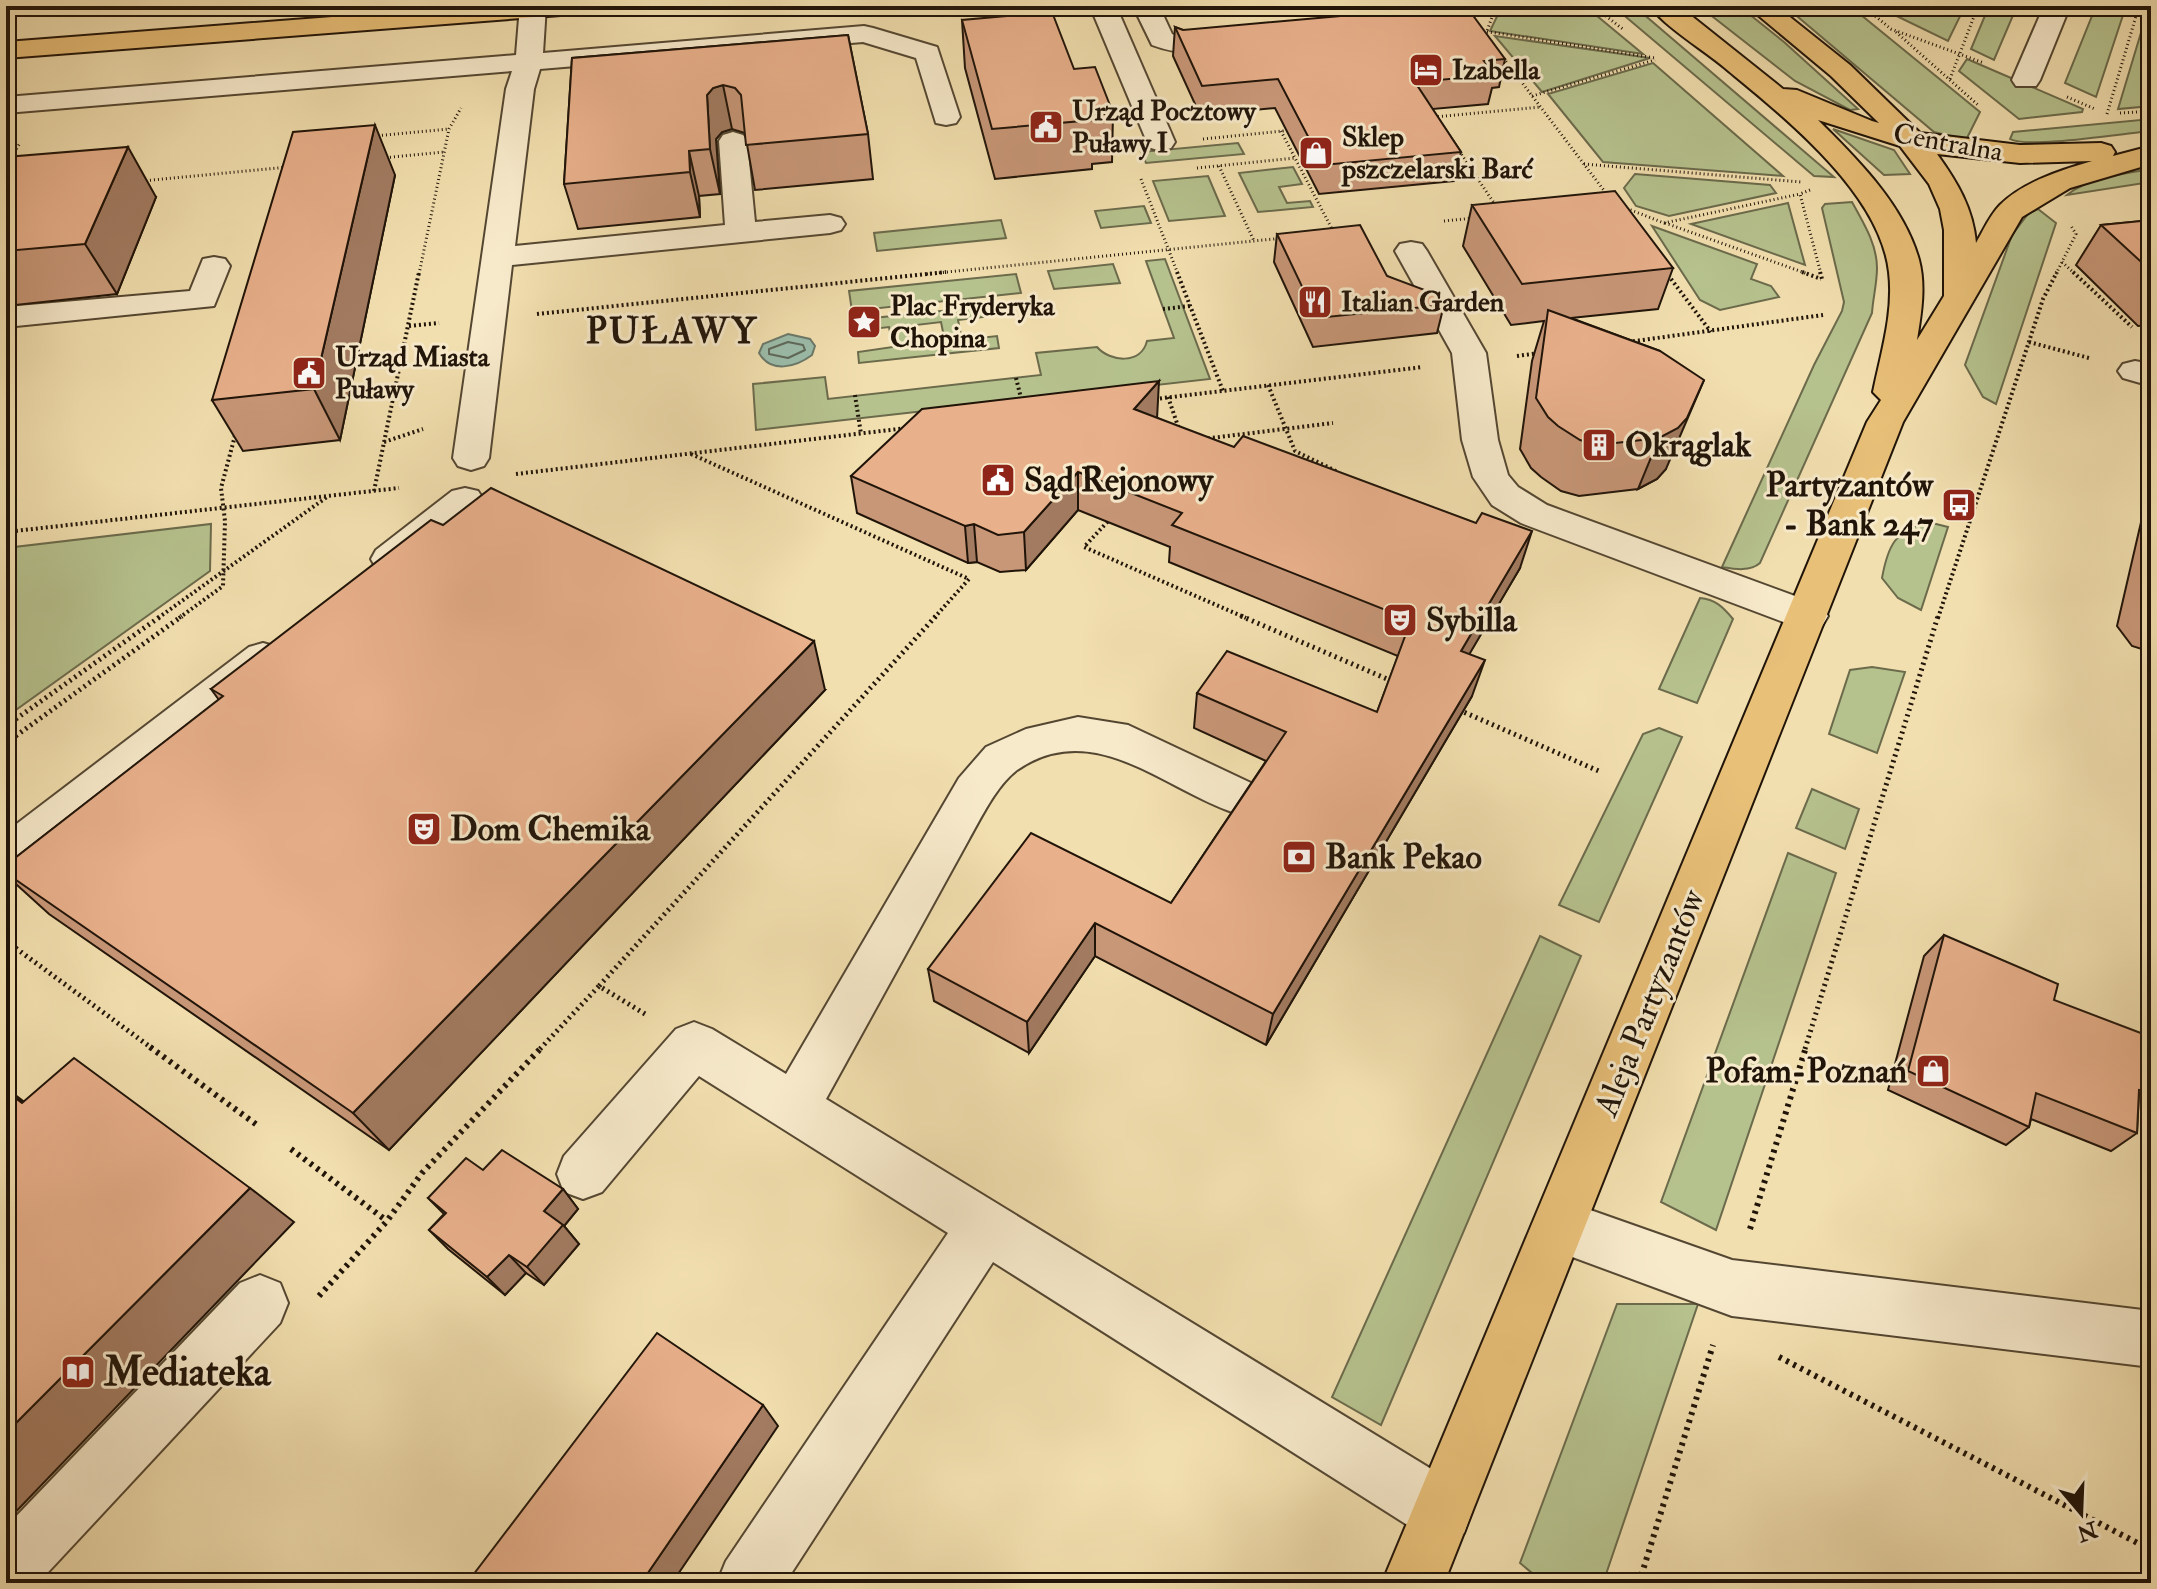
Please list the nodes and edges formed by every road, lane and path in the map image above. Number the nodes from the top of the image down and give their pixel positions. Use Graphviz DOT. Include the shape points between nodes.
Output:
graph roads {
  1 [pos="574,6"];
  2 [pos="1103,6"];
  3 [pos="1496,6"];
  4 [pos="1663,6"];
  5 [pos="1760,6"];
  6 [pos="1978,6"];
  7 [pos="2057,6"];
  8 [pos="1154,7"];
  9 [pos="533,8"];
  10 [pos="1475,23"];
  11 [pos="1891,29"];
  12 [pos="1484,32"];
  13 [pos="1255,40"];
  14 [pos="6,50"];
  15 [pos="956,50"];
  16 [pos="928,53"];
  17 [pos="529,60"];
  18 [pos="1756,78"];
  19 [pos="1950,79"];
  20 [pos="2026,80"];
  21 [pos="1532,96"];
  22 [pos="6,105"];
  23 [pos="462,105"];
  24 [pos="1979,106"];
  25 [pos="1541,107"];
  26 [pos="2151,111"];
  27 [pos="2107,114"];
  28 [pos="946,117"];
  29 [pos="1437,117"];
  30 [pos="1422,118"];
  31 [pos="449,129"];
  32 [pos="1445,129"];
  33 [pos="1297,130"];
  34 [pos="1281,131"];
  35 [pos="365,137"];
  36 [pos="733,141"];
  37 [pos="1453,141"];
  38 [pos="1912,141"];
  39 [pos="1161,142"];
  40 [pos="2151,148"];
  41 [pos="444,152"];
  42 [pos="2151,155"];
  43 [pos="1295,158"];
  44 [pos="373,159"];
  45 [pos="1584,164"];
  46 [pos="299,166"];
  47 [pos="1219,166"];
  48 [pos="1193,168"];
  49 [pos="130,182"];
  50 [pos="1800,194"];
  51 [pos="1614,204"];
  52 [pos="1620,212"];
  53 [pos="1502,215"];
  54 [pos="2064,216"];
  55 [pos="1486,217"];
  56 [pos="1441,222"];
  57 [pos="1664,223"];
  58 [pos="830,224"];
  59 [pos="741,233"];
  60 [pos="1321,234"];
  61 [pos="1294,237"];
  62 [pos="1254,241"];
  63 [pos="1169,250"];
  64 [pos="1411,251"];
  65 [pos="498,257"];
  66 [pos="2062,262"];
  67 [pos="214,266"];
  68 [pos="1664,270"];
  69 [pos="1959,295"];
  70 [pos="1190,306"];
  71 [pos="1163,309"];
  72 [pos="540,314"];
  73 [pos="1823,315"];
  74 [pos="6,317"];
  75 [pos="1711,332"];
  76 [pos="2141,336"];
  77 [pos="2029,342"];
  78 [pos="1621,343"];
  79 [pos="1546,352"];
  80 [pos="1470,361"];
  81 [pos="2143,373"];
  82 [pos="1016,378"];
  83 [pos="1268,385"];
  84 [pos="1223,391"];
  85 [pos="855,395"];
  86 [pos="1168,397"];
  87 [pos="1152,399"];
  88 [pos="1025,414"];
  89 [pos="1885,422"];
  90 [pos="1333,423"];
  91 [pos="921,427"];
  92 [pos="1287,428"];
  93 [pos="237,429"];
  94 [pos="861,434"];
  95 [pos="1198,439"];
  96 [pos="1183,441"];
  97 [pos="690,454"];
  98 [pos="471,458"];
  99 [pos="1338,472"];
  100 [pos="515,474"];
  101 [pos="405,487"];
  102 [pos="374,491"];
  103 [pos="328,496"];
  104 [pos="465,500"];
  105 [pos="223,508"];
  106 [pos="1114,515"];
  107 [pos="6,532"];
  108 [pos="223,571"];
  109 [pos="366,578"];
  110 [pos="1808,616"];
  111 [pos="291,636"];
  112 [pos="1400,685"];
  113 [pos="1457,710"];
  114 [pos="6,726"];
  115 [pos="6,743"];
  116 [pos="1601,772"];
  117 [pos="1235,795"];
  118 [pos="6,858"];
  119 [pos="6,941"];
  120 [pos="599,986"];
  121 [pos="694,1045"];
  122 [pos="794,1108"];
  123 [pos="257,1125"];
  124 [pos="291,1149"];
  125 [pos="583,1174"];
  126 [pos="387,1221"];
  127 [pos="985,1226"];
  128 [pos="1559,1226"];
  129 [pos="1732,1288"];
  130 [pos="286,1303"];
  131 [pos="2151,1339"];
  132 [pos="1775,1355"];
  133 [pos="1442,1511"];
  134 [pos="2151,1550"];
  135 [pos="6,1572"];
  136 [pos="748,1583"];
  137 [pos="1413,1583"];
  138 [pos="1639,1583"];
  1 -- 9 [label="main road"];
  2 -- 39 [label="street"];
  3 -- 12 [label="path"];
  4 -- 18 [label="main road"];
  5 -- 38 [label="main road, Aleja Partyzantów" via="1856,84"];
  6 -- 19 [label="path"];
  7 -- 20 [label="street"];
  8 -- 13 [label="street" via="1161,39 1181,47"];
  9 -- 14 [label="main road"];
  9 -- 17 [label="street"];
  10 -- 12 [label="path"];
  11 -- 19 [label="path"];
  12 -- 21 [label="path"];
  12 -- 21 [label="path" via="1660,58"];
  15 -- 16 [label="street"];
  16 -- 17 [label="street" via="864,34"];
  16 -- 28 [label="street"];
  17 -- 22 [label="street"];
  17 -- 65 [label="street" via="520,89"];
  18 -- 38 [label="main road, Centralna" via="1828,114"];
  18 -- 89 [label="main road, Aleja Partyzantów" via="1865,188 1888,222 1903,260 1906,294"];
  19 -- 24 [label="path"];
  21 -- 25 [label="path"];
  23 -- 31 [label="path"];
  25 -- 29 [label="path"];
  25 -- 45 [label="path"];
  26 -- 27 [label="path"];
  29 -- 30 [label="path"];
  29 -- 32 [label="path"];
  31 -- 35 [label="path"];
  31 -- 41 [label="path"];
  33 -- 34 [label="path"];
  34 -- 39 [label="path"];
  34 -- 43 [label="path"];
  36 -- 59 [label="street"];
  37 -- 53 [label="path"];
  38 -- 40 [label="main road, Centralna" via="1991,154"];
  38 -- 69 [label="main road, Aleja Partyzantów" via="1955,208"];
  39 -- 63 [label="path" via="1128,145"];
  41 -- 44 [label="path"];
  41 -- 102 [label="path"];
  42 -- 69 [label="main road" via="2096,168 2030,195 2010,212"];
  43 -- 47 [label="path"];
  43 -- 60 [label="path" via="1334,233"];
  45 -- 50 [label="path" via="1802,182 1810,189"];
  45 -- 51 [label="path"];
  46 -- 49 [label="path"];
  47 -- 48 [label="path"];
  47 -- 62 [label="path"];
  50 -- 57 [label="path"];
  50 -- 57 [label="path" via="1822,279"];
  51 -- 52 [label="path"];
  51 -- 57 [label="path"];
  54 -- 66 [label="path" via="2076,234"];
  55 -- 56 [label="path"];
  58 -- 59 [label="street"];
  59 -- 65 [label="street"];
  61 -- 62 [label="path"];
  62 -- 63 [label="path"];
  63 -- 70 [label="path"];
  63 -- 72 [label="path"];
  64 -- 80 [label="street"];
  65 -- 98 [label="street"];
  66 -- 76 [label="path"];
  66 -- 77 [label="path"];
  67 -- 74 [label="street" via="203,299"];
  68 -- 75 [label="path"];
  69 -- 89 [label="main road, Aleja Partyzantów"];
  70 -- 71 [label="path"];
  70 -- 84 [label="path"];
  73 -- 75 [label="path"];
  75 -- 78 [label="path"];
  77 -- 81 [label="path"];
  77 -- 129 [label="path" via="1928,647"];
  79 -- 80 [label="path"];
  80 -- 83 [label="path"];
  80 -- 110 [label="street" via="1487,469 1505,496 1534,514"];
  82 -- 88 [label="path"];
  83 -- 84 [label="path"];
  83 -- 92 [label="path"];
  84 -- 86 [label="path"];
  85 -- 94 [label="path"];
  86 -- 87 [label="path"];
  86 -- 96 [label="path"];
  89 -- 110 [label="main road, Aleja Partyzantów"];
  90 -- 92 [label="path"];
  91 -- 94 [label="path"];
  92 -- 95 [label="path"];
  92 -- 99 [label="path" via="1295,451"];
  93 -- 105 [label="path" via="221,488"];
  94 -- 97 [label="path"];
  97 -- 100 [label="path"];
  97 -- 120 [label="path" via="969,579"];
  101 -- 102 [label="path"];
  102 -- 103 [label="path"];
  103 -- 105 [label="path"];
  103 -- 108 [label="path"];
  104 -- 109 [label="street"];
  105 -- 107 [label="path"];
  105 -- 108 [label="path"];
  106 -- 112 [label="path" via="1084,547"];
  108 -- 114 [label="path"];
  108 -- 115 [label="path" via="223,586"];
  110 -- 128 [label="main road, Aleja Partyzantów"];
  111 -- 118 [label="street"];
  113 -- 116 [label="path"];
  117 -- 122 [label="street" via="1113,737 1078,733 1041,741 1001,759 952,828"];
  119 -- 123 [label="path"];
  120 -- 121 [label="path"];
  120 -- 126 [label="path" via="422,1173"];
  121 -- 122 [label="street"];
  121 -- 125 [label="street"];
  122 -- 127 [label="street"];
  124 -- 126 [label="path"];
  126 -- 130 [label="path"];
  127 -- 133 [label="street"];
  127 -- 136 [label="street"];
  128 -- 129 [label="street"];
  128 -- 133 [label="main road, Aleja Partyzantów"];
  129 -- 131 [label="street"];
  129 -- 138 [label="path"];
  130 -- 135 [label="street"];
  132 -- 134 [label="path"];
  133 -- 137 [label="main road, Aleja Partyzantów"];
}
